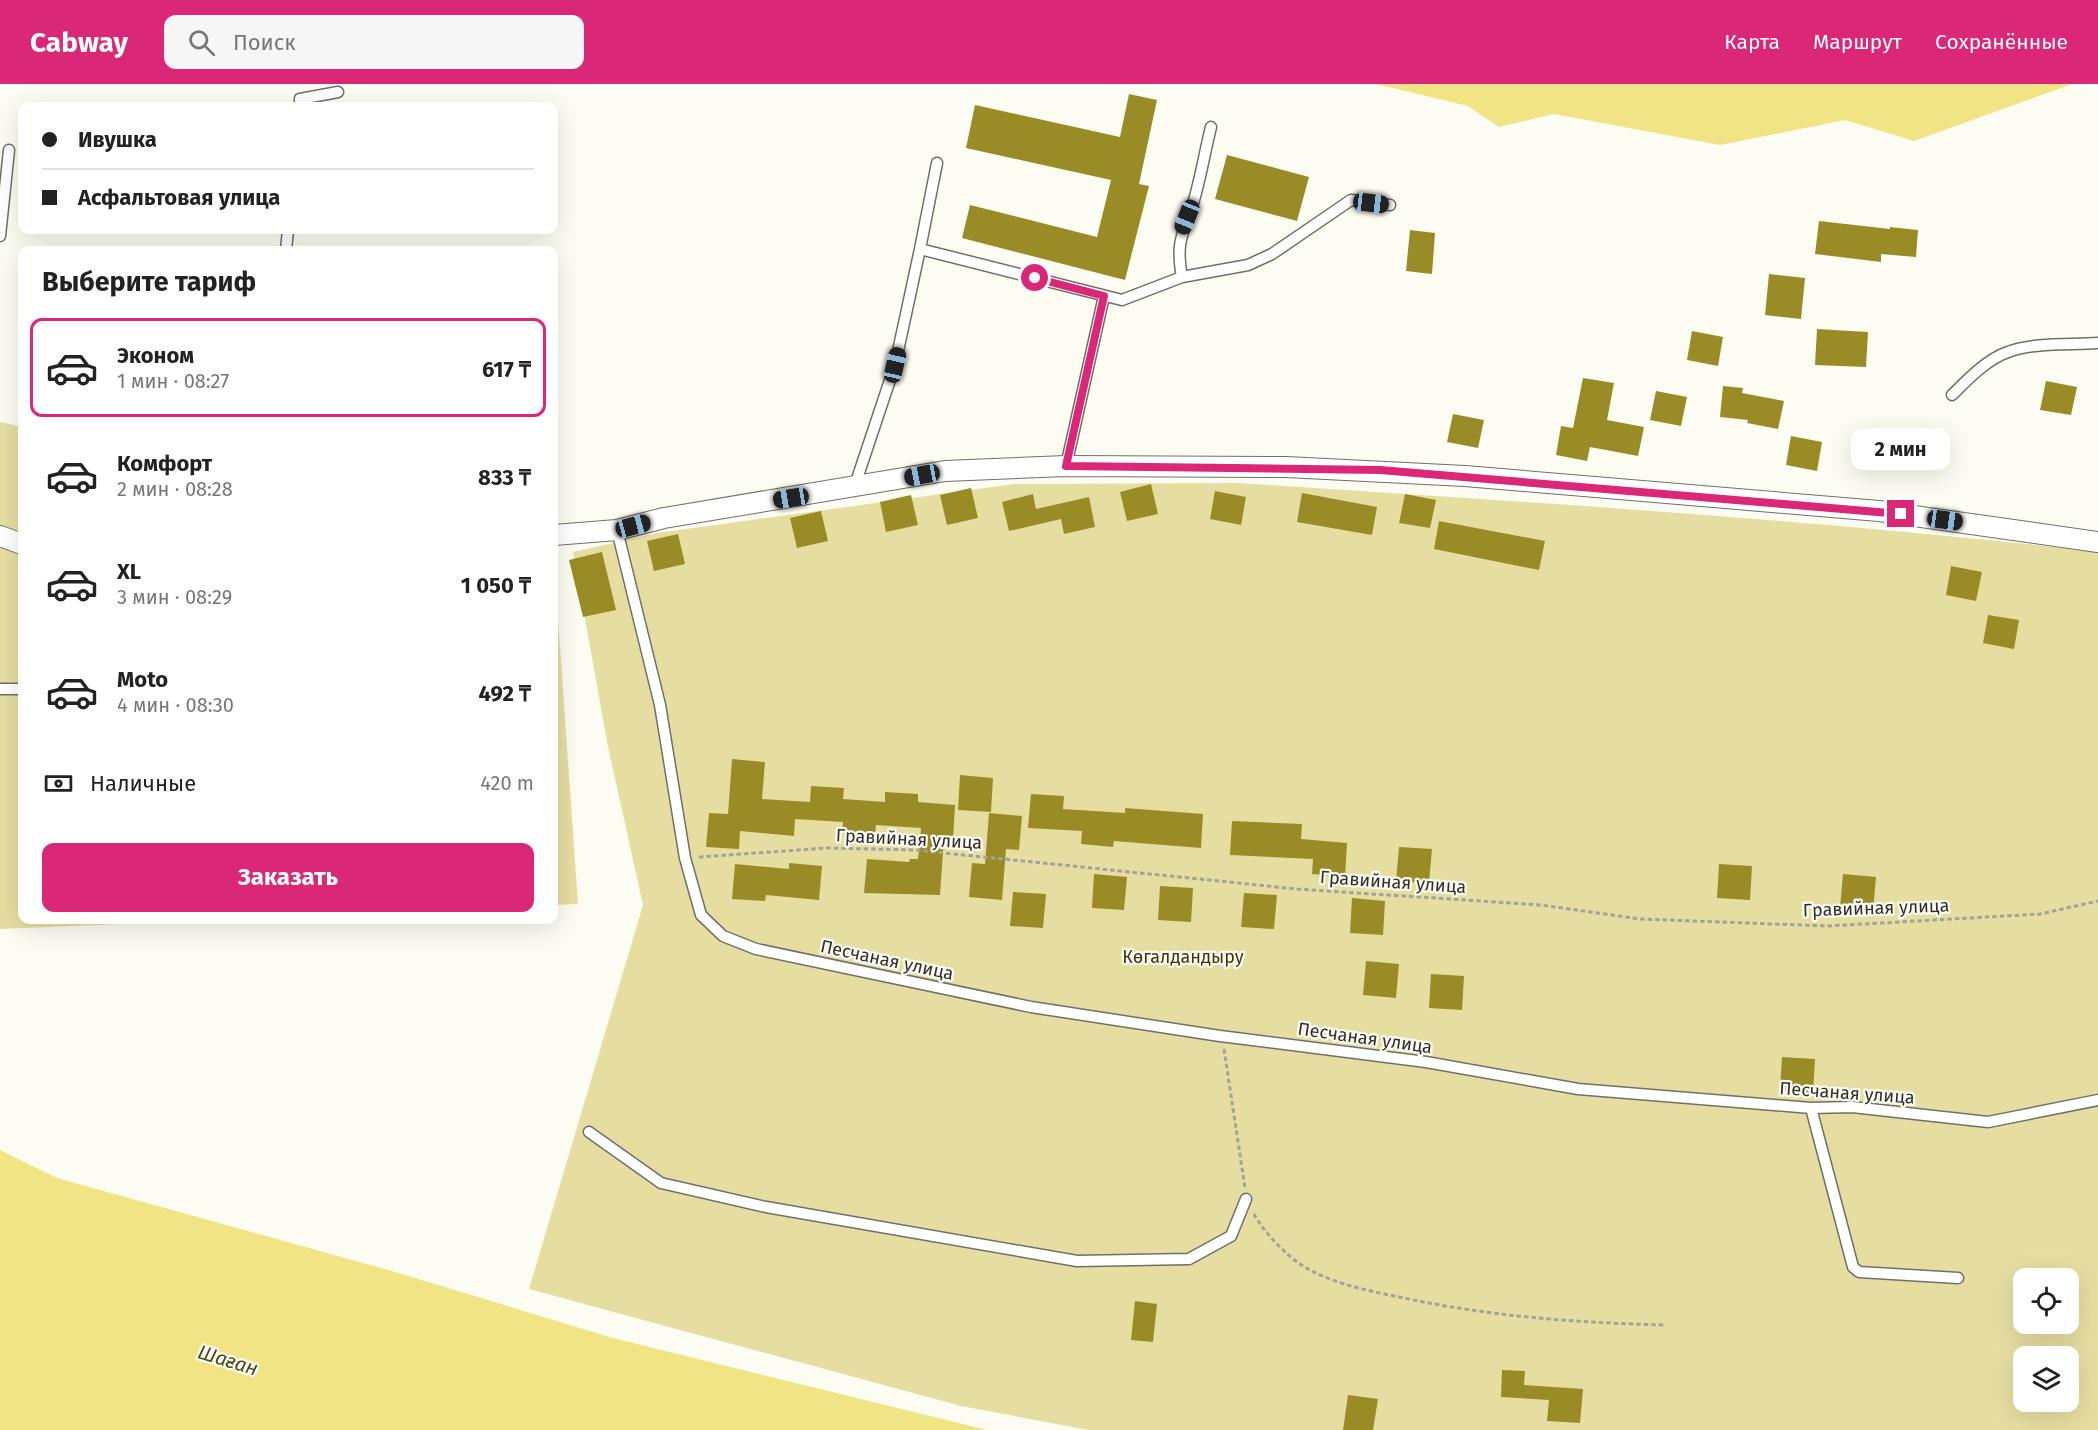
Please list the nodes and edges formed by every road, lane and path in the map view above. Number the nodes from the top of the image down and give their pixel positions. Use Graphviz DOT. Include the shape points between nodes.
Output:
graph roads {
  1 [pos="338,92"];
  2 [pos="300,102"];
  3 [pos="1210,127"];
  4 [pos="9,150"];
  5 [pos="937,163"];
  6 [pos="1390,205"];
  7 [pos="0,236"];
  8 [pos="920,249"];
  9 [pos="1182,277"];
  10 [pos="1104,296"];
  11 [pos="2098,343"];
  12 [pos="1952,395"];
  13 [pos="1066,466"];
  14 [pos="854,488"];
  15 [pos="617,530"];
  16 [pos="0,536"];
  17 [pos="558,536"];
  18 [pos="2098,542"];
  19 [pos="18,543"];
  20 [pos="0,689"];
  21 [pos="18,689"];
  22 [pos="685,858"];
  23 [pos="2098,901"];
  24 [pos="1220,1036"];
  25 [pos="2098,1100"];
  26 [pos="1811,1108"];
  27 [pos="589,1132"];
  28 [pos="1246,1199"];
  29 [pos="1958,1278"];
  30 [pos="1666,1325"];
  1 -- 2 [label="lane"];
  3 -- 9 [label="lane" via="1194,202 1181,233"];
  4 -- 7 [label="lane"];
  5 -- 8 [label="lane"];
  6 -- 9 [label="lane" via="1351,200 1272,254 1248,265"];
  8 -- 10 [label="lane"];
  8 -- 14 [label="lane" via="895,365"];
  9 -- 10 [label="lane" via="1122,300"];
  10 -- 13 [label="lane"];
  11 -- 12 [label="lane" via="2026,347 2006,352 1971,376"];
  13 -- 14 [label="street" via="945,471"];
  13 -- 18 [label="street" via="1310,468 1465,476 1879,511"];
  14 -- 15 [label="street" via="664,518"];
  15 -- 17 [label="street"];
  15 -- 22 [label="lane, Песчаная улица" via="660,705"];
  16 -- 19 [label="street"];
  20 -- 21 [label="lane"];
  22 -- 23 [label="path, Гравийная улица" via="827,848 915,850 1297,889 1541,905 1640,919 1816,926 2040,914"];
  22 -- 24 [label="lane, Песчаная улица" via="701,915 723,936 756,949 1031,1007"];
  24 -- 26 [label="lane, Песчаная улица" via="1426,1062 1578,1089"];
  24 -- 28 [label="path"];
  25 -- 26 [label="lane, Песчаная улица" via="1988,1122 1852,1107"];
  26 -- 29 [label="lane" via="1853,1268 1859,1272"];
  27 -- 28 [label="lane" via="661,1183 766,1207 1077,1262 1189,1259 1231,1236"];
  28 -- 30 [label="path" via="1259,1223 1300,1264 1348,1286 1452,1309 1591,1323"];
}
